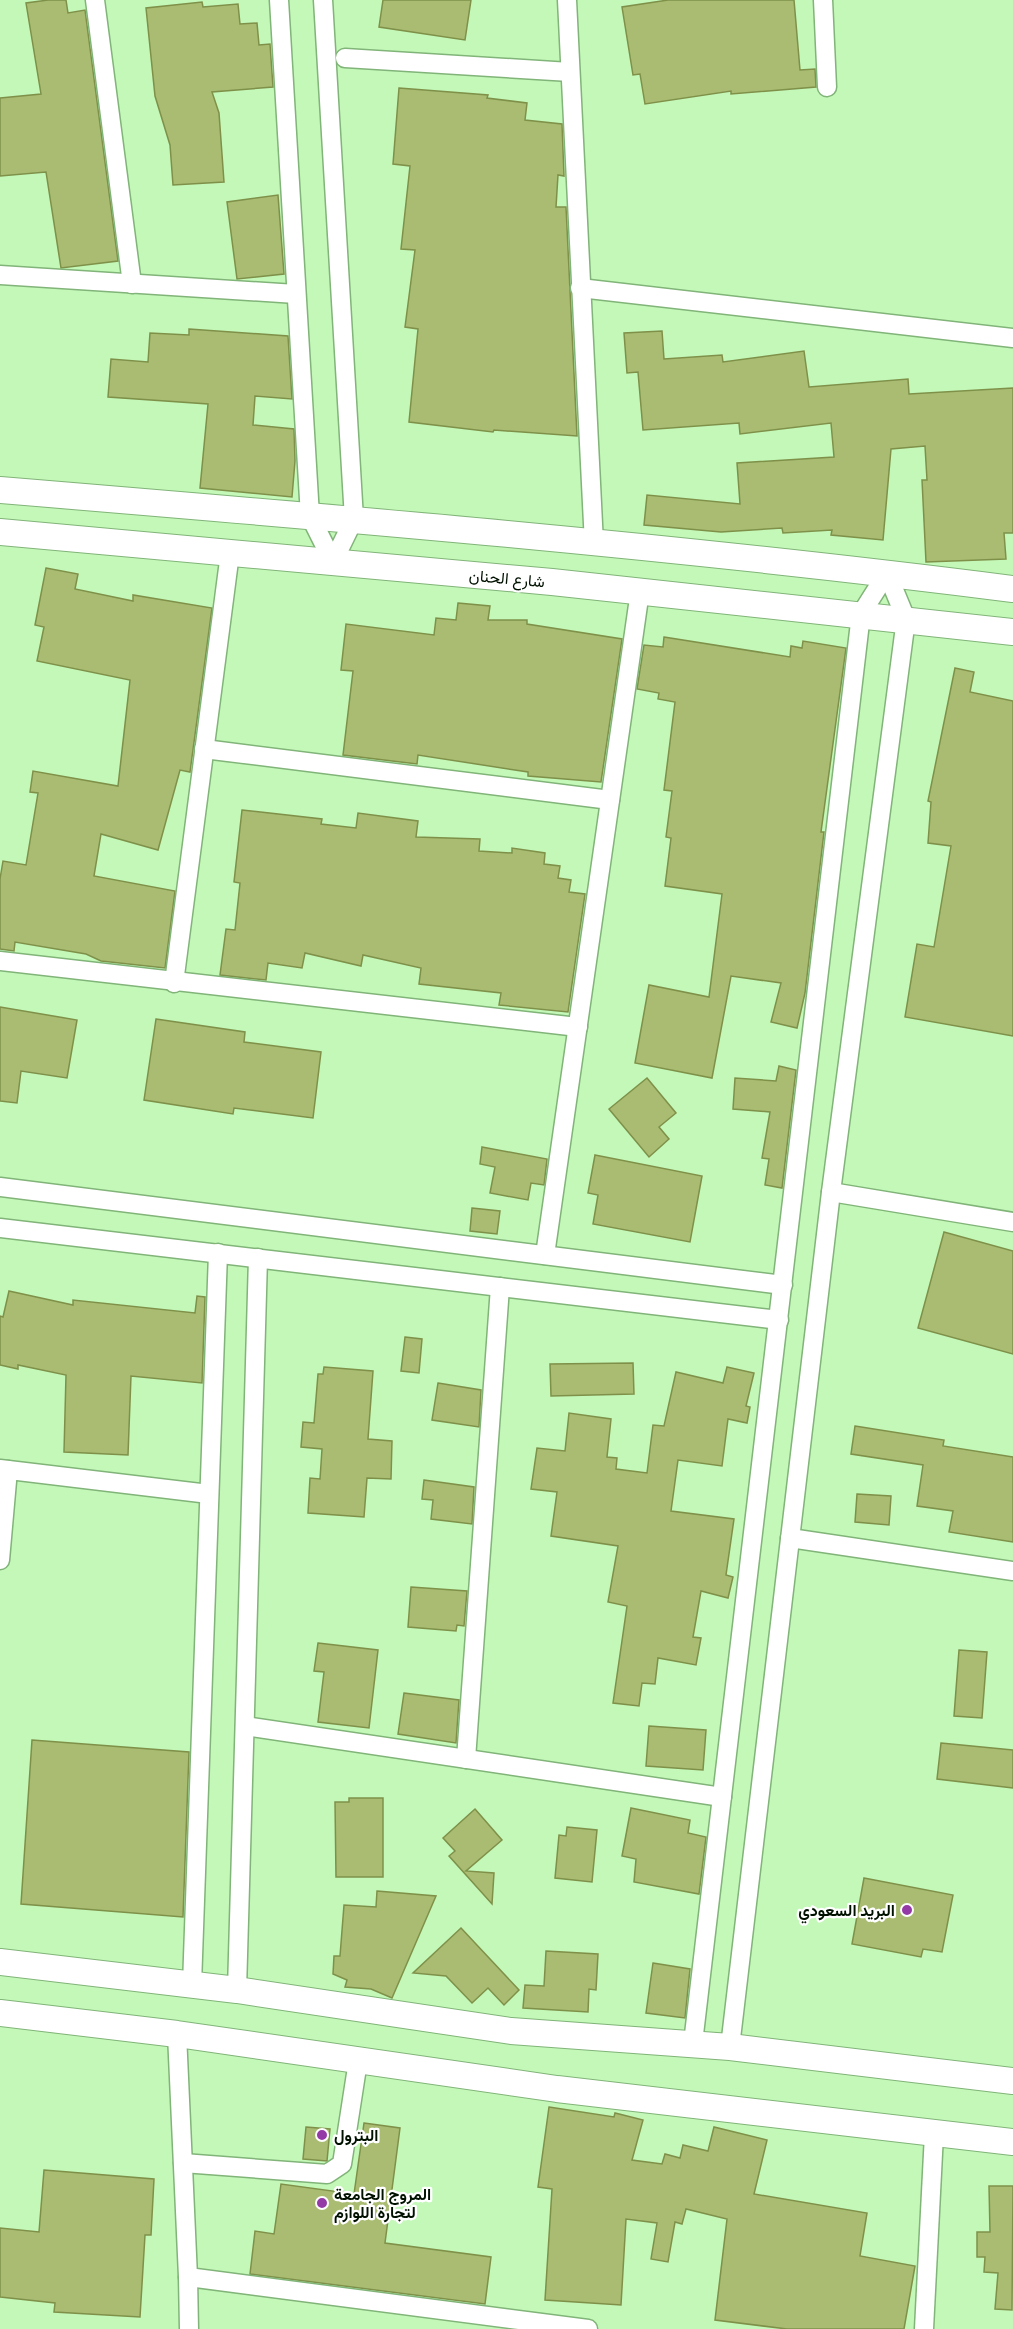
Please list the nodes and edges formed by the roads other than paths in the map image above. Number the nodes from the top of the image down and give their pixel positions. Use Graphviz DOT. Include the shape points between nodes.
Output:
graph roads {
  1 [pos="95,0"];
  2 [pos="279,0"];
  3 [pos="323,0"];
  4 [pos="567,0"];
  5 [pos="823,0"];
  6 [pos="345,58"];
  7 [pos="570,72"];
  8 [pos="827,87"];
  9 [pos="0,275"];
  10 [pos="132,284"];
  11 [pos="580,288"];
  12 [pos="296,294"];
  13 [pos="1013,338"];
  14 [pos="0,490"];
  15 [pos="310,516"];
  16 [pos="354,519"];
  17 [pos="0,532"];
  18 [pos="594,544"];
  19 [pos="230,553"];
  20 [pos="333,562"];
  21 [pos="887,573"];
  22 [pos="1013,589"];
  23 [pos="640,591"];
  24 [pos="861,614"];
  25 [pos="906,619"];
  26 [pos="1013,632"];
  27 [pos="204,749"];
  28 [pos="610,800"];
  29 [pos="0,961"];
  30 [pos="174,982"];
  31 [pos="578,1027"];
  32 [pos="0,1187"];
  33 [pos="831,1192"];
  34 [pos="1013,1222"];
  35 [pos="0,1228"];
  36 [pos="218,1253"];
  37 [pos="545,1255"];
  38 [pos="258,1258"];
  39 [pos="783,1285"];
  40 [pos="501,1287"];
  41 [pos="778,1320"];
  42 [pos="4,1470"];
  43 [pos="209,1494"];
  44 [pos="790,1538"];
  45 [pos="0,1560"];
  46 [pos="1013,1571"];
  47 [pos="244,1726"];
  48 [pos="466,1760"];
  49 [pos="722,1797"];
  50 [pos="0,1962"];
  51 [pos="192,1985"];
  52 [pos="237,1990"];
  53 [pos="0,2013"];
  54 [pos="177,2034"];
  55 [pos="693,2043"];
  56 [pos="730,2047"];
  57 [pos="358,2061"];
  58 [pos="1013,2081"];
  59 [pos="934,2134"];
  60 [pos="1013,2142"];
  61 [pos="183,2163"];
  62 [pos="188,2277"];
  63 [pos="487,2322"];
  64 [pos="189,2329"];
  65 [pos="588,2329"];
  66 [pos="924,2329"];
  1 -- 10 [label="street"];
  2 -- 12 [label="street"];
  3 -- 16 [label="street"];
  4 -- 7 [label="street"];
  5 -- 8 [label="street"];
  6 -- 7 [label="street"];
  7 -- 11 [label="street"];
  9 -- 10 [label="street"];
  10 -- 12 [label="street"];
  11 -- 13 [label="street"];
  11 -- 18 [label="street"];
  12 -- 15 [label="street"];
  14 -- 15 [label="street"];
  15 -- 16 [label="street"];
  15 -- 20 [label="street"];
  16 -- 18 [label="street"];
  16 -- 20 [label="street"];
  17 -- 19 [label="street, شارع الحنان"];
  18 -- 21 [label="street"];
  19 -- 20 [label="street, شارع الحنان"];
  19 -- 27 [label="street"];
  20 -- 23 [label="street, شارع الحنان"];
  21 -- 22 [label="street"];
  21 -- 24 [label="street"];
  21 -- 25 [label="street"];
  23 -- 24 [label="street, شارع الحنان"];
  23 -- 28 [label="street"];
  24 -- 25 [label="street, شارع الحنان"];
  24 -- 39 [label="street"];
  25 -- 26 [label="street, شارع الحنان"];
  25 -- 33 [label="street"];
  27 -- 28 [label="street"];
  27 -- 30 [label="street"];
  28 -- 31 [label="street"];
  29 -- 30 [label="street"];
  30 -- 31 [label="street"];
  31 -- 37 [label="street"];
  32 -- 37 [label="street"];
  33 -- 34 [label="street"];
  33 -- 44 [label="street"];
  35 -- 36 [label="street"];
  36 -- 38 [label="street"];
  36 -- 43 [label="street"];
  37 -- 39 [label="street"];
  38 -- 40 [label="street"];
  38 -- 47 [label="street"];
  39 -- 41 [label="street"];
  40 -- 41 [label="street"];
  40 -- 48 [label="street"];
  41 -- 49 [label="street"];
  42 -- 43 [label="street"];
  42 -- 45 [label="street"];
  43 -- 51 [label="street"];
  44 -- 46 [label="street"];
  44 -- 56 [label="street"];
  47 -- 48 [label="street"];
  47 -- 52 [label="street"];
  48 -- 49 [label="street"];
  49 -- 55 [label="street"];
  50 -- 51 [label="street"];
  51 -- 52 [label="street"];
  52 -- 55 [label="street" via="511,2031"];
  53 -- 54 [label="street"];
  54 -- 57 [label="street"];
  54 -- 61 [label="street"];
  55 -- 56 [label="street"];
  56 -- 58 [label="street"];
  57 -- 59 [label="street"];
  57 -- 61 [label="street" via="342,2164 327,2174"];
  59 -- 60 [label="street"];
  59 -- 66 [label="street"];
  61 -- 62 [label="street"];
  62 -- 63 [label="street"];
  62 -- 64 [label="street"];
  63 -- 65 [label="street"];
}
